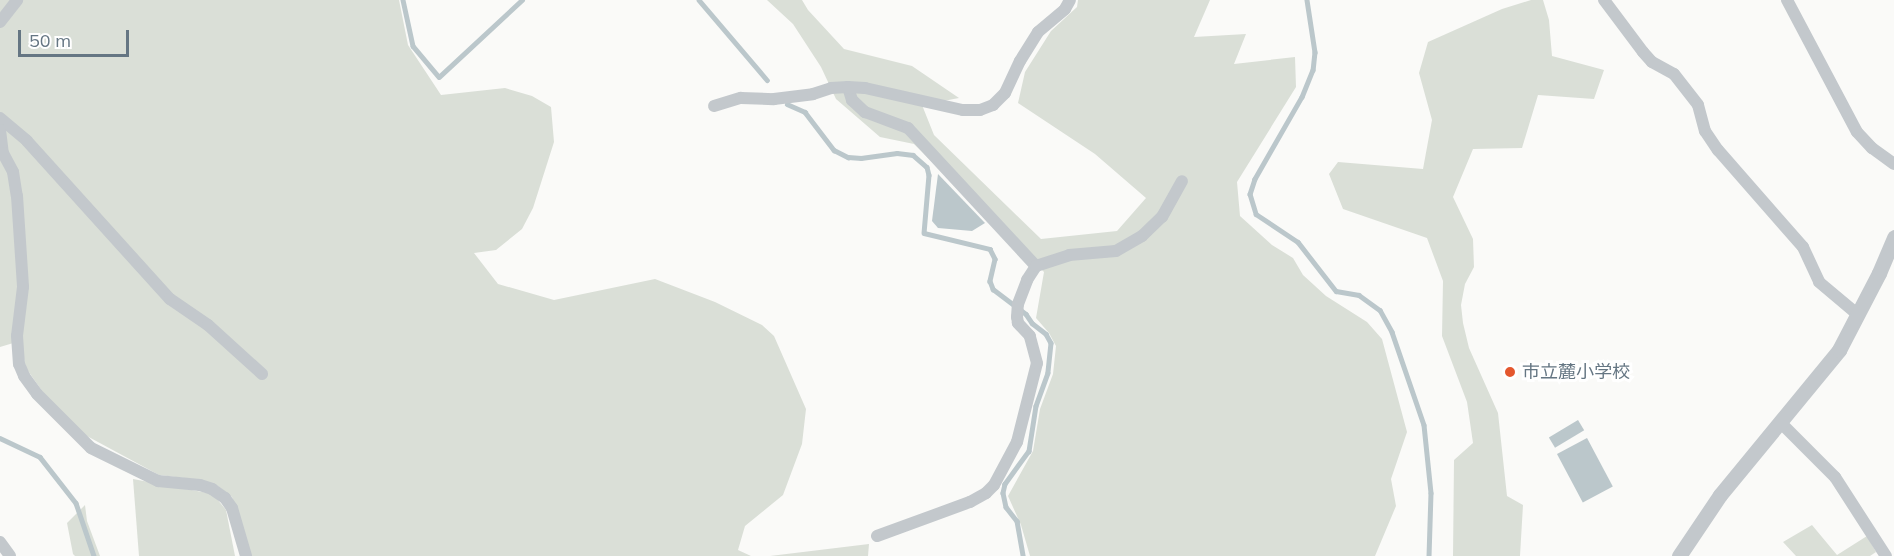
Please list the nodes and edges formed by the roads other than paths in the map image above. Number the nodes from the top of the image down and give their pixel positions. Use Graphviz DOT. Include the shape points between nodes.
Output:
graph roads {
  1 [pos="16,0"];
  2 [pos="1070,0"];
  3 [pos="1604,0"];
  4 [pos="1787,0"];
  5 [pos="0,22"];
  6 [pos="848,87"];
  7 [pos="714,106"];
  8 [pos="0,118"];
  9 [pos="0,130"];
  10 [pos="1894,164"];
  11 [pos="1182,181"];
  12 [pos="1894,237"];
  13 [pos="1036,266"];
  14 [pos="1857,314"];
  15 [pos="262,374"];
  16 [pos="1780,422"];
  17 [pos="877,536"];
  18 [pos="0,542"];
  19 [pos="10,556"];
  20 [pos="246,556"];
  21 [pos="1679,556"];
  22 [pos="1886,556"];
  1 -- 5 [label="street"];
  2 -- 6 [label="street" via="1038,32 1005,93 993,105 963,110"];
  3 -- 14 [label="street" via="1643,52 1674,74 1698,105 1705,131 1803,247 1819,282"];
  4 -- 10 [label="street" via="1857,132"];
  6 -- 7 [label="street" via="774,99 741,98"];
  6 -- 13 [label="street" via="852,100 865,112 908,128"];
  8 -- 15 [label="street" via="27,141 170,298 208,325"];
  9 -- 20 [label="street" via="17,196 22,287 17,336 24,376 91,448 158,481 200,485 225,498 232,508"];
  11 -- 13 [label="street" via="1162,217 1143,236 1116,250 1069,255"];
  12 -- 14 [label="street"];
  13 -- 17 [label="street" via="1027,280 1018,323 1030,336 1037,363 1017,442 994,485 970,502"];
  14 -- 16 [label="street" via="1839,350"];
  16 -- 21 [label="street" via="1720,495"];
  16 -- 22 [label="street" via="1835,477"];
  18 -- 19 [label="street"];
}
